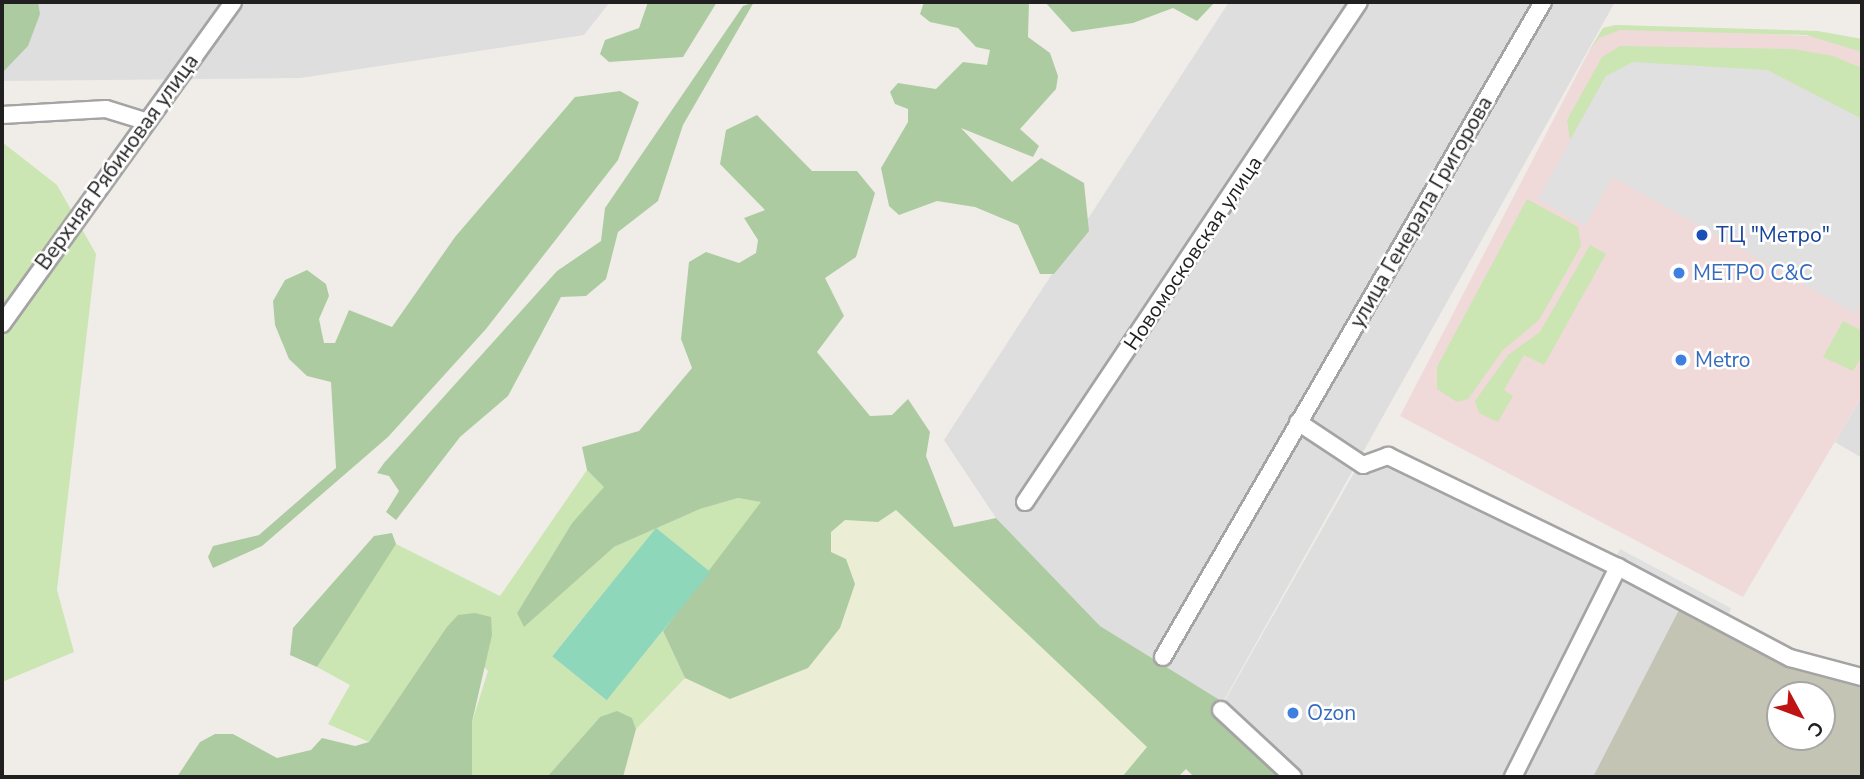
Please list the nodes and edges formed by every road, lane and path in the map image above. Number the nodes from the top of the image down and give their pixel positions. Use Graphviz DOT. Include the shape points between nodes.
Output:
graph roads {
  1 [pos="233,2"];
  2 [pos="1359,2"];
  3 [pos="1543,2"];
  4 [pos="2,114"];
  5 [pos="145,121"];
  6 [pos="2,324"];
  7 [pos="1298,422"];
  8 [pos="1026,502"];
  9 [pos="1618,567"];
  10 [pos="1163,657"];
  11 [pos="1862,677"];
  12 [pos="1221,710"];
  13 [pos="1293,777"];
  14 [pos="1513,777"];
  1 -- 5 [label="street, Верхняя Рябиновая улица"];
  2 -- 8 [label="street, Новомосковская улица"];
  3 -- 7 [label="street, улица Генерала Григорова"];
  4 -- 5 [label="street" via="106,110"];
  5 -- 6 [label="street, Верхняя Рябиновая улица"];
  7 -- 9 [label="street" via="1363,465 1388,456"];
  7 -- 10 [label="street, улица Генерала Григорова"];
  9 -- 11 [label="street" via="1790,658"];
  9 -- 14 [label="street"];
  12 -- 13 [label="street"];
}
